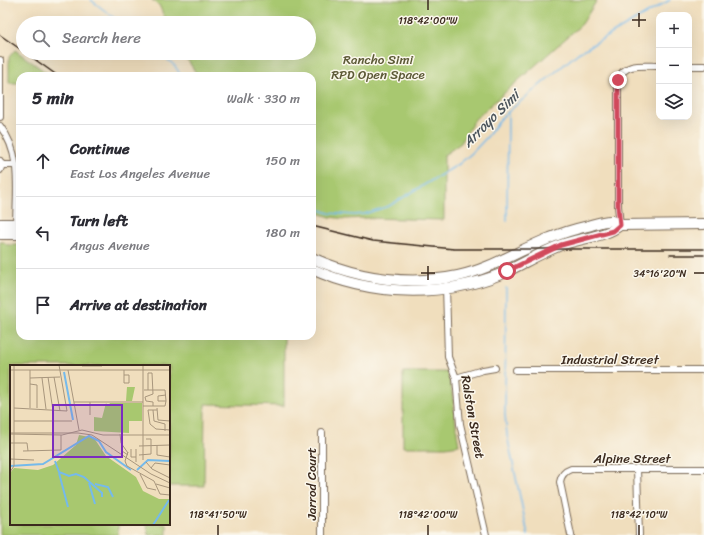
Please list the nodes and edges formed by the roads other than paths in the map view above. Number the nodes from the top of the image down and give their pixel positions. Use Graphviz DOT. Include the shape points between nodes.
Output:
graph roads {
  1 [pos="0,60"];
  2 [pos="656,66"];
  3 [pos="692,66"];
  4 [pos="704,66"];
  5 [pos="0,117"];
  6 [pos="0,126"];
  7 [pos="1,165"];
  8 [pos="16,165"];
  9 [pos="0,224"];
  10 [pos="704,224"];
  11 [pos="620,225"];
  12 [pos="16,228"];
  13 [pos="16,230"];
  14 [pos="0,234"];
  15 [pos="316,260"];
  16 [pos="316,270"];
  17 [pos="445,278"];
  18 [pos="446,289"];
  19 [pos="495,368"];
  20 [pos="516,370"];
  21 [pos="704,370"];
  22 [pos="456,378"];
  23 [pos="322,433"];
  24 [pos="637,468"];
  25 [pos="704,469"];
  26 [pos="322,535"];
  27 [pos="486,535"];
  28 [pos="571,535"];
  29 [pos="639,535"];
  1 -- 5 [label="street"];
  2 -- 11 [label="street" via="627,68 618,80"];
  3 -- 4 [label="street"];
  6 -- 8 [label="street" via="9,140"];
  7 -- 8 [label="street"];
  9 -- 12 [label="main road"];
  10 -- 11 [label="main road"];
  11 -- 17 [label="main road" via="612,221 575,229 549,238 488,267"];
  11 -- 18 [label="main road" via="613,231 561,245 499,274"];
  13 -- 14 [label="main road"];
  15 -- 17 [label="main road" via="348,272 381,279 413,281"];
  16 -- 18 [label="main road" via="350,283 381,289"];
  17 -- 18 [label="street, Ralston Street"];
  18 -- 22 [label="street, Ralston Street" via="446,348"];
  19 -- 22 [label="street"];
  20 -- 21 [label="street, Industrial Street"];
  22 -- 27 [label="street, Ralston Street" via="460,424"];
  23 -- 26 [label="street, Jarrod Court"];
  24 -- 25 [label="street, Alpine Street"];
  24 -- 28 [label="street, Alpine Street" via="571,469 563,475 560,482"];
  24 -- 29 [label="street"];
}
